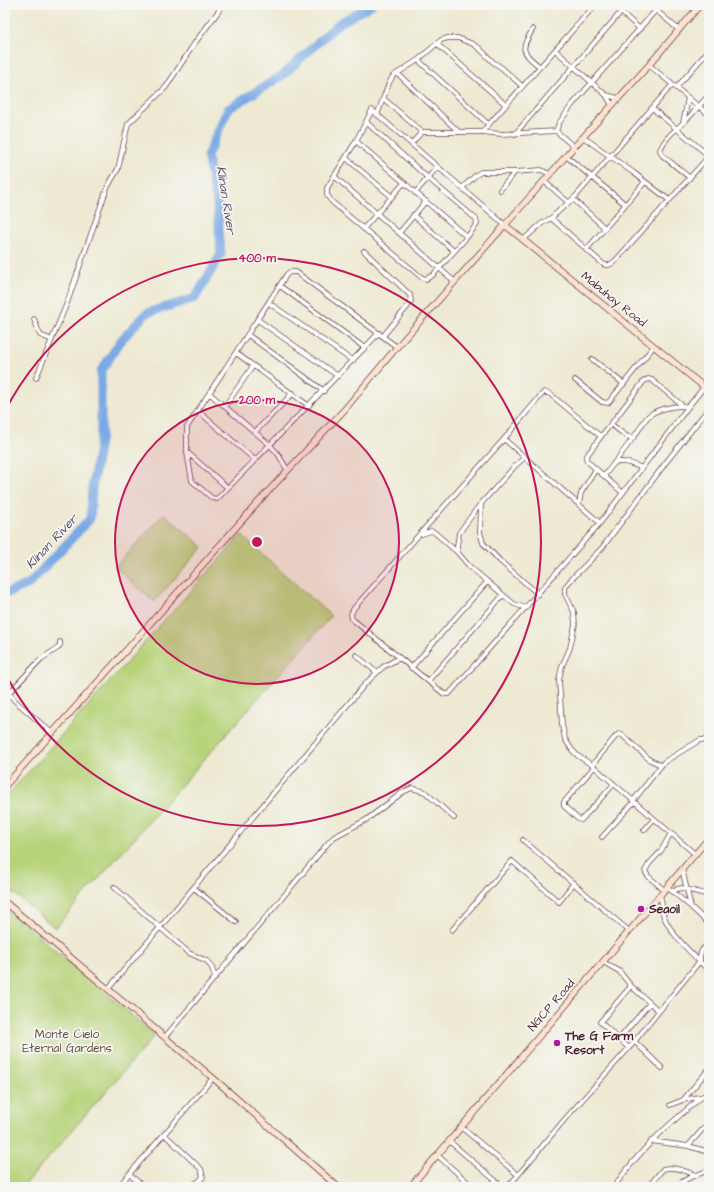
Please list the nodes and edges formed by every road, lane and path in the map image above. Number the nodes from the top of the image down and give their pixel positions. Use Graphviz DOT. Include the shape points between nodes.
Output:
graph roads {
  1 [pos="222,5"];
  2 [pos="595,5"];
  3 [pos="613,5"];
  4 [pos="650,5"];
  5 [pos="700,5"];
  6 [pos="656,10"];
  7 [pos="620,12"];
  8 [pos="533,29"];
  9 [pos="640,29"];
  10 [pos="679,30"];
  11 [pos="437,44"];
  12 [pos="555,50"];
  13 [pos="709,50"];
  14 [pos="418,60"];
  15 [pos="573,66"];
  16 [pos="649,66"];
  17 [pos="540,67"];
  18 [pos="398,74"];
  19 [pos="592,82"];
  20 [pos="672,85"];
  21 [pos="522,86"];
  22 [pos="676,88"];
  23 [pos="606,95"];
  24 [pos="709,95"];
  25 [pos="618,98"];
  26 [pos="688,98"];
  27 [pos="384,99"];
  28 [pos="506,105"];
  29 [pos="612,105"];
  30 [pos="698,106"];
  31 [pos="652,108"];
  32 [pos="377,115"];
  33 [pos="709,115"];
  34 [pos="366,122"];
  35 [pos="682,123"];
  36 [pos="488,124"];
  37 [pos="676,128"];
  38 [pos="556,131"];
  39 [pos="422,132"];
  40 [pos="459,132"];
  41 [pos="482,132"];
  42 [pos="515,134"];
  43 [pos="583,138"];
  44 [pos="356,141"];
  45 [pos="411,144"];
  46 [pos="574,147"];
  47 [pos="566,156"];
  48 [pos="709,156"];
  49 [pos="611,157"];
  50 [pos="346,158"];
  51 [pos="437,167"];
  52 [pos="516,172"];
  53 [pos="550,174"];
  54 [pos="334,176"];
  55 [pos="592,177"];
  56 [pos="428,178"];
  57 [pos="690,178"];
  58 [pos="544,180"];
  59 [pos="645,182"];
  60 [pos="404,183"];
  61 [pos="462,188"];
  62 [pos="500,190"];
  63 [pos="415,193"];
  64 [pos="392,197"];
  65 [pos="573,198"];
  66 [pos="669,200"];
  67 [pos="426,201"];
  68 [pos="568,202"];
  69 [pos="625,204"];
  70 [pos="377,214"];
  71 [pos="414,215"];
  72 [pos="551,218"];
  73 [pos="506,225"];
  74 [pos="364,228"];
  75 [pos="605,228"];
  76 [pos="398,233"];
  77 [pos="467,237"];
  78 [pos="523,240"];
  79 [pos="586,250"];
  80 [pos="364,251"];
  81 [pos="454,251"];
  82 [pos="439,268"];
  83 [pos="455,282"];
  84 [pos="280,286"];
  85 [pos="269,303"];
  86 [pos="34,319"];
  87 [pos="258,320"];
  88 [pos="248,335"];
  89 [pos="381,335"];
  90 [pos="52,340"];
  91 [pos="397,346"];
  92 [pos="654,346"];
  93 [pos="365,348"];
  94 [pos="236,353"];
  95 [pos="592,359"];
  96 [pos="353,361"];
  97 [pos="253,366"];
  98 [pos="338,376"];
  99 [pos="36,378"];
  100 [pos="575,380"];
  101 [pos="624,384"];
  102 [pos="707,389"];
  103 [pos="324,391"];
  104 [pos="209,393"];
  105 [pos="293,393"];
  106 [pos="225,406"];
  107 [pos="309,406"];
  108 [pos="683,406"];
  109 [pos="688,407"];
  110 [pos="709,408"];
  111 [pos="198,411"];
  112 [pos="611,424"];
  113 [pos="255,432"];
  114 [pos="602,435"];
  115 [pos="632,438"];
  116 [pos="504,439"];
  117 [pos="270,445"];
  118 [pos="188,453"];
  119 [pos="525,457"];
  120 [pos="256,460"];
  121 [pos="614,463"];
  122 [pos="642,468"];
  123 [pos="596,469"];
  124 [pos="288,471"];
  125 [pos="604,476"];
  126 [pos="228,488"];
  127 [pos="623,492"];
  128 [pos="481,504"];
  129 [pos="579,504"];
  130 [pos="600,522"];
  131 [pos="421,534"];
  132 [pos="458,552"];
  133 [pos="487,582"];
  134 [pos="538,594"];
  135 [pos="503,595"];
  136 [pos="526,608"];
  137 [pos="60,642"];
  138 [pos="356,655"];
  139 [pos="399,658"];
  140 [pos="411,668"];
  141 [pos="376,672"];
  142 [pos="428,681"];
  143 [pos="52,733"];
  144 [pos="709,740"];
  145 [pos="661,765"];
  146 [pos="593,766"];
  147 [pos="614,784"];
  148 [pos="5,786"];
  149 [pos="634,801"];
  150 [pos="454,818"];
  151 [pos="654,819"];
  152 [pos="644,830"];
  153 [pos="671,833"];
  154 [pos="602,837"];
  155 [pos="709,838"];
  156 [pos="523,840"];
  157 [pos="696,854"];
  158 [pos="682,870"];
  159 [pos="574,883"];
  160 [pos="114,887"];
  161 [pos="194,888"];
  162 [pos="666,889"];
  163 [pos="687,889"];
  164 [pos="673,892"];
  165 [pos="709,895"];
  166 [pos="660,896"];
  167 [pos="5,902"];
  168 [pos="691,907"];
  169 [pos="236,922"];
  170 [pos="709,924"];
  171 [pos="160,928"];
  172 [pos="452,930"];
  173 [pos="629,931"];
  174 [pos="709,945"];
  175 [pos="700,953"];
  176 [pos="692,954"];
  177 [pos="700,961"];
  178 [pos="603,962"];
  179 [pos="709,971"];
  180 [pos="215,978"];
  181 [pos="631,986"];
  182 [pos="108,989"];
  183 [pos="650,1003"];
  184 [pos="659,1011"];
  185 [pos="165,1037"];
  186 [pos="619,1039"];
  187 [pos="634,1041"];
  188 [pos="629,1048"];
  189 [pos="662,1068"];
  190 [pos="709,1070"];
  191 [pos="213,1078"];
  192 [pos="709,1095"];
  193 [pos="703,1096"];
  194 [pos="683,1100"];
  195 [pos="670,1105"];
  196 [pos="709,1122"];
  197 [pos="461,1127"];
  198 [pos="164,1134"];
  199 [pos="449,1141"];
  200 [pos="651,1141"];
  201 [pos="688,1146"];
  202 [pos="709,1152"];
  203 [pos="437,1155"];
  204 [pos="709,1170"];
  205 [pos="129,1174"];
  206 [pos="696,1175"];
  207 [pos="518,1176"];
  208 [pos="118,1187"];
  209 [pos="144,1187"];
  210 [pos="188,1187"];
  211 [pos="338,1187"];
  212 [pos="410,1187"];
  213 [pos="473,1187"];
  214 [pos="503,1187"];
  215 [pos="509,1187"];
  216 [pos="614,1187"];
  217 [pos="648,1187"];
  218 [pos="673,1187"];
  1 -- 90 [label="street" via="166,87 128,124 118,168 107,188"];
  2 -- 12 [label="street"];
  3 -- 7 [label="street"];
  4 -- 6 [label="street"];
  5 -- 10 [label="street"];
  6 -- 9 [label="street"];
  6 -- 10 [label="street"];
  7 -- 9 [label="street"];
  7 -- 15 [label="street"];
  8 -- 17 [label="street" via="524,42 524,50"];
  9 -- 19 [label="street"];
  10 -- 16 [label="street"];
  11 -- 14 [label="street"];
  11 -- 21 [label="street" via="444,38 452,37 473,44"];
  11 -- 28 [label="street"];
  12 -- 15 [label="street"];
  12 -- 17 [label="street"];
  13 -- 22 [label="street"];
  14 -- 18 [label="street"];
  14 -- 36 [label="street"];
  15 -- 19 [label="street"];
  15 -- 42 [label="street"];
  16 -- 20 [label="street"];
  16 -- 25 [label="street"];
  17 -- 21 [label="street"];
  18 -- 27 [label="street" via="389,82"];
  18 -- 40 [label="street"];
  19 -- 23 [label="street"];
  19 -- 38 [label="street" via="561,119"];
  20 -- 22 [label="street"];
  20 -- 31 [label="street"];
  21 -- 28 [label="street"];
  22 -- 26 [label="street"];
  23 -- 25 [label="street"];
  23 -- 29 [label="street"];
  24 -- 30 [label="street"];
  25 -- 29 [label="street"];
  26 -- 30 [label="street"];
  26 -- 35 [label="street"];
  27 -- 32 [label="street"];
  27 -- 39 [label="street"];
  28 -- 36 [label="street"];
  29 -- 43 [label="street"];
  30 -- 33 [label="street"];
  30 -- 35 [label="street"];
  31 -- 37 [label="street"];
  31 -- 49 [label="street"];
  32 -- 34 [label="street" via="372,110"];
  32 -- 45 [label="street"];
  34 -- 44 [label="street"];
  34 -- 56 [label="street"];
  35 -- 37 [label="street"];
  36 -- 41 [label="street"];
  37 -- 48 [label="street"];
  37 -- 57 [label="street" via="660,150"];
  38 -- 42 [label="street"];
  38 -- 46 [label="street"];
  39 -- 40 [label="street"];
  39 -- 45 [label="street"];
  40 -- 41 [label="street"];
  41 -- 42 [label="street"];
  43 -- 46 [label="street"];
  43 -- 49 [label="street"];
  44 -- 50 [label="street"];
  44 -- 60 [label="street"];
  45 -- 51 [label="street"];
  46 -- 47 [label="street"];
  47 -- 53 [label="street"];
  47 -- 55 [label="street"];
  48 -- 57 [label="street"];
  49 -- 55 [label="street"];
  49 -- 59 [label="street"];
  50 -- 54 [label="street"];
  50 -- 64 [label="street"];
  51 -- 56 [label="street"];
  51 -- 61 [label="street"];
  52 -- 53 [label="street" via="542,170"];
  52 -- 61 [label="street" via="480,172"];
  52 -- 62 [label="street"];
  53 -- 58 [label="street"];
  54 -- 70 [label="street"];
  54 -- 74 [label="street" via="327,188 327,195"];
  55 -- 65 [label="street"];
  55 -- 69 [label="street"];
  56 -- 63 [label="street"];
  56 -- 77 [label="street" via="476,219 477,224"];
  57 -- 66 [label="street"];
  58 -- 68 [label="street"];
  58 -- 73 [label="street"];
  59 -- 66 [label="street"];
  59 -- 69 [label="street"];
  60 -- 63 [label="street"];
  60 -- 64 [label="street"];
  61 -- 73 [label="street"];
  63 -- 67 [label="street"];
  64 -- 70 [label="street"];
  65 -- 68 [label="street"];
  65 -- 75 [label="street"];
  66 -- 79 [label="street" via="610,265 606,266"];
  67 -- 71 [label="street"];
  67 -- 77 [label="street"];
  68 -- 72 [label="street"];
  69 -- 75 [label="street"];
  70 -- 74 [label="street"];
  70 -- 76 [label="street"];
  71 -- 76 [label="street"];
  71 -- 81 [label="street"];
  72 -- 78 [label="street"];
  72 -- 79 [label="street"];
  73 -- 78 [label="street, Mabuhay Road"];
  73 -- 83 [label="street"];
  74 -- 82 [label="street" via="424,279"];
  75 -- 79 [label="street"];
  76 -- 82 [label="street"];
  77 -- 81 [label="street"];
  78 -- 92 [label="street, Mabuhay Road"];
  80 -- 89 [label="street" via="410,295 408,306"];
  81 -- 82 [label="street"];
  82 -- 83 [label="street"];
  83 -- 91 [label="street"];
  84 -- 85 [label="street"];
  84 -- 89 [label="street" via="290,272 296,272"];
  84 -- 93 [label="street"];
  85 -- 87 [label="street"];
  85 -- 96 [label="street"];
  86 -- 90 [label="street" via="40,334"];
  87 -- 88 [label="street"];
  87 -- 98 [label="street"];
  88 -- 94 [label="street"];
  88 -- 103 [label="street"];
  89 -- 91 [label="street"];
  89 -- 93 [label="street"];
  90 -- 99 [label="street"];
  91 -- 124 [label="street" via="345,409"];
  92 -- 101 [label="street"];
  92 -- 102 [label="street, Mabuhay Road"];
  93 -- 96 [label="street"];
  94 -- 97 [label="street"];
  94 -- 104 [label="street"];
  95 -- 101 [label="street"];
  96 -- 98 [label="street"];
  97 -- 105 [label="street"];
  97 -- 106 [label="street"];
  98 -- 103 [label="street"];
  100 -- 101 [label="street" via="605,403 612,399"];
  102 -- 109 [label="street"];
  103 -- 107 [label="street"];
  104 -- 106 [label="street"];
  104 -- 111 [label="street"];
  105 -- 107 [label="street"];
  105 -- 113 [label="street"];
  106 -- 113 [label="street"];
  107 -- 117 [label="street"];
  108 -- 109 [label="street"];
  108 -- 112 [label="street" via="648,379"];
  108 -- 115 [label="street" via="650,414"];
  109 -- 122 [label="street"];
  110 -- 146 [label="street" via="602,548 565,588 565,594 574,612 575,625 559,680 562,725 565,739 572,750"];
  111 -- 118 [label="street" via="187,427"];
  111 -- 120 [label="street"];
  112 -- 114 [label="street"];
  112 -- 115 [label="street"];
  113 -- 117 [label="street"];
  114 -- 116 [label="street" via="544,392"];
  114 -- 123 [label="street" via="586,458"];
  115 -- 121 [label="street"];
  116 -- 119 [label="street"];
  116 -- 131 [label="street"];
  117 -- 120 [label="street"];
  117 -- 124 [label="street"];
  118 -- 126 [label="street"];
  118 -- 126 [label="street" via="191,480 212,498 217,499"];
  119 -- 128 [label="street"];
  119 -- 129 [label="street"];
  120 -- 126 [label="street"];
  121 -- 122 [label="street" via="628,462"];
  121 -- 125 [label="street"];
  122 -- 127 [label="street"];
  123 -- 125 [label="street"];
  123 -- 129 [label="street" via="581,493"];
  124 -- 143 [label="street"];
  125 -- 127 [label="street"];
  127 -- 130 [label="street"];
  128 -- 132 [label="street" via="458,533"];
  128 -- 134 [label="street" via="480,532 483,543"];
  129 -- 130 [label="street"];
  130 -- 134 [label="street"];
  131 -- 132 [label="street" via="434,532"];
  131 -- 139 [label="street" via="351,614 352,619"];
  132 -- 133 [label="street"];
  133 -- 135 [label="street"];
  133 -- 140 [label="street"];
  134 -- 136 [label="street"];
  135 -- 136 [label="street" via="514,604"];
  135 -- 142 [label="street"];
  136 -- 142 [label="street" via="449,694 444,694"];
  137 -- 143 [label="street" via="58,648 41,659 9,694"];
  138 -- 141 [label="street"];
  139 -- 140 [label="street"];
  139 -- 141 [label="street"];
  140 -- 142 [label="street"];
  141 -- 161 [label="street"];
  143 -- 148 [label="street"];
  144 -- 145 [label="street" via="691,744"];
  145 -- 146 [label="street" via="650,760 619,734"];
  145 -- 149 [label="street"];
  146 -- 147 [label="street"];
  146 -- 147 [label="street" via="564,802 564,806 578,819 581,820"];
  147 -- 149 [label="street"];
  149 -- 151 [label="street"];
  149 -- 154 [label="street"];
  150 -- 180 [label="street" via="425,792 412,788 366,820 334,837"];
  151 -- 152 [label="street"];
  151 -- 153 [label="street"];
  153 -- 157 [label="street"];
  153 -- 162 [label="street" via="663,848 645,870 648,876"];
  155 -- 157 [label="street, NGCP Road"];
  156 -- 159 [label="street"];
  157 -- 158 [label="street, NGCP Road"];
  158 -- 162 [label="street, NGCP Road"];
  158 -- 163 [label="street"];
  159 -- 172 [label="street" via="559,902 512,861"];
  159 -- 173 [label="street"];
  160 -- 171 [label="street"];
  161 -- 169 [label="street"];
  161 -- 171 [label="street"];
  162 -- 164 [label="street"];
  162 -- 166 [label="street, NGCP Road"];
  163 -- 164 [label="street" via="680,888"];
  163 -- 165 [label="street"];
  163 -- 168 [label="street"];
  164 -- 168 [label="street"];
  166 -- 173 [label="street, NGCP Road"];
  166 -- 176 [label="street" via="663,916 675,936"];
  167 -- 182 [label="street"];
  168 -- 170 [label="street"];
  171 -- 180 [label="street" via="189,952 206,961 212,968"];
  171 -- 182 [label="street"];
  173 -- 178 [label="street, NGCP Road"];
  174 -- 175 [label="street"];
  175 -- 176 [label="street"];
  175 -- 177 [label="street"];
  176 -- 177 [label="street"];
  177 -- 179 [label="street"];
  177 -- 184 [label="street"];
  178 -- 181 [label="street" via="619,971"];
  178 -- 197 [label="street, NGCP Road"];
  180 -- 185 [label="street"];
  181 -- 183 [label="street"];
  181 -- 186 [label="street" via="600,1022"];
  182 -- 185 [label="street"];
  183 -- 184 [label="street"];
  183 -- 186 [label="street"];
  184 -- 187 [label="street"];
  185 -- 191 [label="street"];
  186 -- 188 [label="street"];
  187 -- 188 [label="street"];
  187 -- 189 [label="street"];
  188 -- 207 [label="street"];
  190 -- 194 [label="street"];
  191 -- 198 [label="street"];
  191 -- 211 [label="street"];
  192 -- 193 [label="street"];
  193 -- 194 [label="street"];
  193 -- 200 [label="street"];
  194 -- 195 [label="street"];
  196 -- 201 [label="street"];
  197 -- 199 [label="street, NGCP Road"];
  197 -- 207 [label="street"];
  198 -- 205 [label="street"];
  198 -- 210 [label="street" via="201,1169 203,1177"];
  199 -- 203 [label="street, NGCP Road"];
  199 -- 214 [label="street"];
  200 -- 201 [label="street"];
  200 -- 216 [label="street"];
  201 -- 202 [label="street"];
  203 -- 212 [label="street, NGCP Road"];
  203 -- 213 [label="street"];
  204 -- 206 [label="street"];
  205 -- 208 [label="street"];
  205 -- 209 [label="street"];
  206 -- 217 [label="street" via="670,1168 663,1169"];
  206 -- 218 [label="street"];
  207 -- 215 [label="street"];
}
